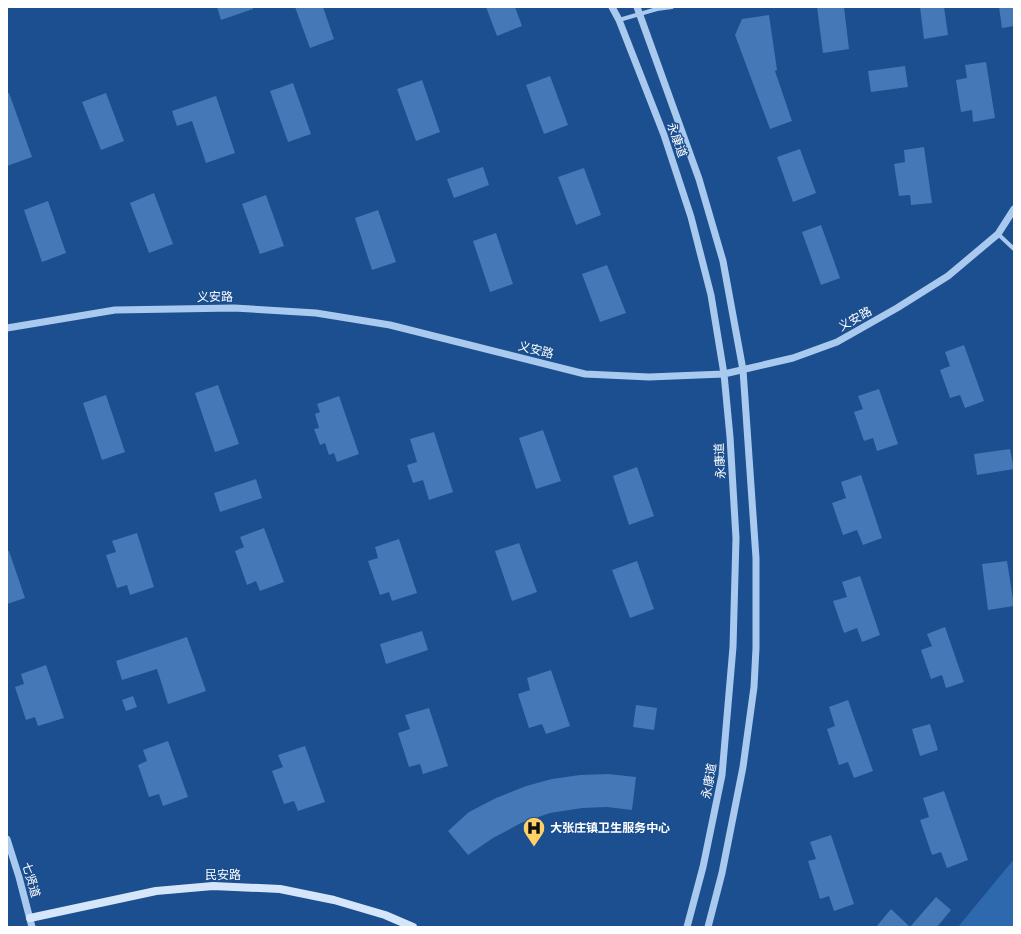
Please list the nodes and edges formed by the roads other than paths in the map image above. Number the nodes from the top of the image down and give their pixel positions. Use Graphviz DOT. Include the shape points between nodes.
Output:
graph roads {
  1 [pos="612,7"];
  2 [pos="637,7"];
  3 [pos="672,7"];
  4 [pos="640,14"];
  5 [pos="619,20"];
  6 [pos="1014,209"];
  7 [pos="998,234"];
  8 [pos="1014,249"];
  9 [pos="7,328"];
  10 [pos="743,370"];
  11 [pos="724,374"];
  12 [pos="7,839"];
  13 [pos="30,918"];
  14 [pos="32,927"];
  15 [pos="413,927"];
  16 [pos="687,927"];
  17 [pos="708,927"];
  1 -- 5 [label="street, 永康道"];
  2 -- 4 [label="street, 永康道"];
  3 -- 4 [label="street"];
  4 -- 5 [label="street"];
  4 -- 10 [label="street, 永康道" via="700,179 723,261"];
  5 -- 11 [label="street, 永康道" via="664,135 692,217 712,295"];
  6 -- 7 [label="street, 义安路"];
  7 -- 8 [label="street"];
  7 -- 10 [label="street, 义安路" via="948,276 837,342 793,358"];
  9 -- 11 [label="street, 义安路" via="115,310 241,308 316,313 390,325 585,374 649,377"];
  10 -- 11 [label="street, 义安路"];
  10 -- 17 [label="street, 永康道" via="756,558 754,687 743,767 722,873"];
  11 -- 16 [label="street, 永康道" via="736,538 733,646 722,775 703,867"];
  12 -- 13 [label="street, 七贤道"];
  13 -- 14 [label="street, 七贤道"];
  13 -- 15 [label="main road, 民安路" via="156,891 213,886 280,889 334,900 385,915"];
}
